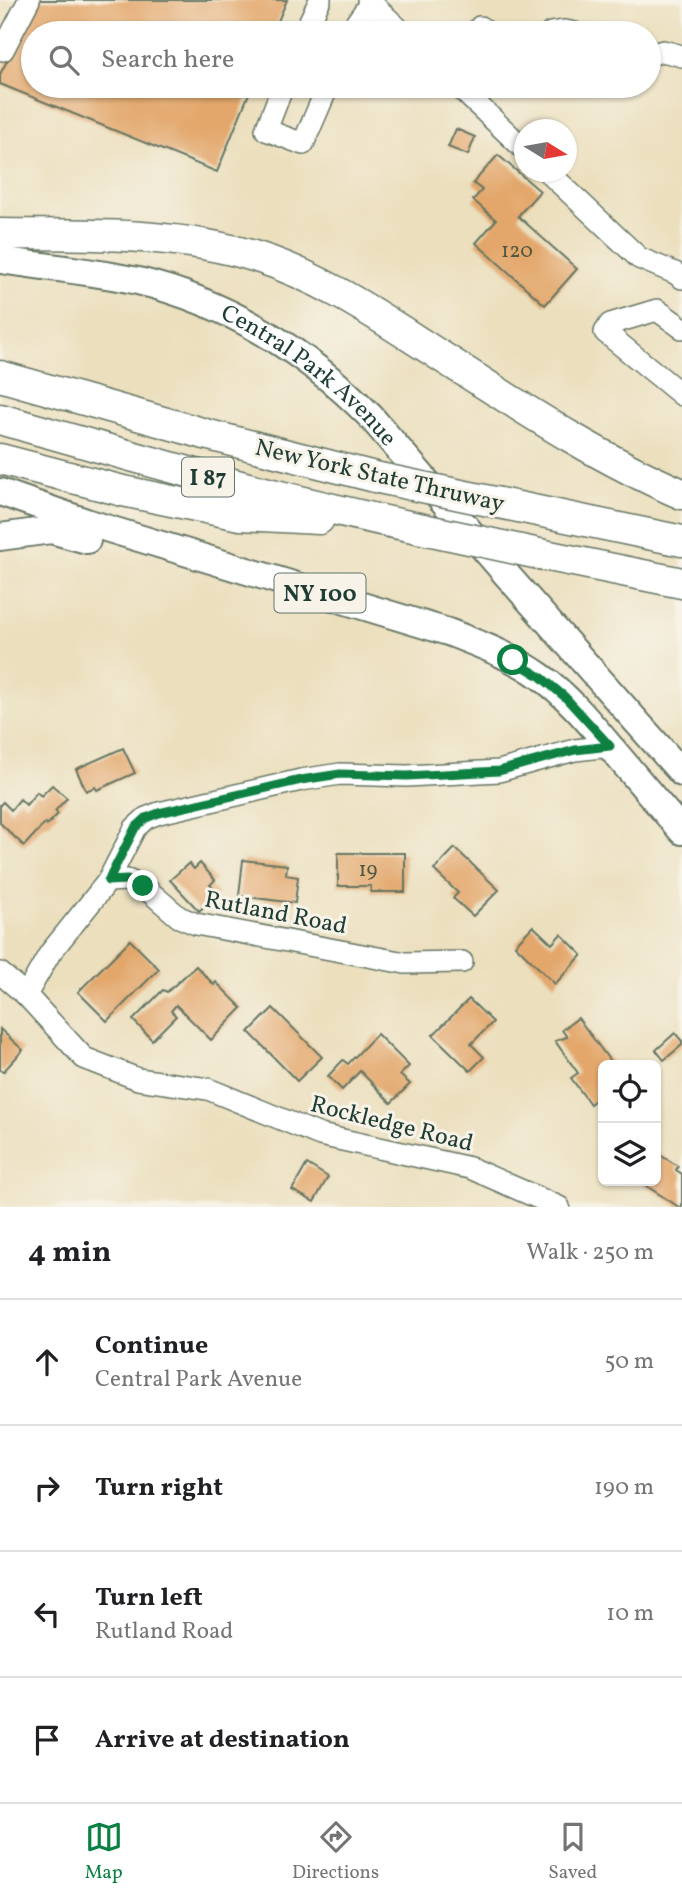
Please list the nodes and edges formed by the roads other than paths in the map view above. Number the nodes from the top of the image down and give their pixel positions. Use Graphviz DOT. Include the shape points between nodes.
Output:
graph roads {
  1 [pos="29,0"];
  2 [pos="320,0"];
  3 [pos="370,1"];
  4 [pos="310,21"];
  5 [pos="357,21"];
  6 [pos="391,21"];
  7 [pos="3,50"];
  8 [pos="661,52"];
  9 [pos="682,56"];
  10 [pos="278,98"];
  11 [pos="323,98"];
  12 [pos="471,98"];
  13 [pos="514,139"];
  14 [pos="559,182"];
  15 [pos="0,234"];
  16 [pos="0,260"];
  17 [pos="682,278"];
  18 [pos="682,328"];
  19 [pos="0,376"];
  20 [pos="682,395"];
  21 [pos="0,419"];
  22 [pos="0,459"];
  23 [pos="0,492"];
  24 [pos="682,494"];
  25 [pos="408,526"];
  26 [pos="0,537"];
  27 [pos="682,541"];
  28 [pos="250,572"];
  29 [pos="682,583"];
  30 [pos="610,746"];
  31 [pos="682,774"];
  32 [pos="682,831"];
  33 [pos="108,881"];
  34 [pos="462,962"];
  35 [pos="0,973"];
  36 [pos="26,995"];
  37 [pos="559,1207"];
  1 -- 7 [label="street"];
  2 -- 4 [label="street"];
  3 -- 5 [label="street"];
  3 -- 6 [label="street"];
  8 -- 9 [label="street"];
  10 -- 11 [label="street" via="266,130 303,144"];
  12 -- 13 [label="street"];
  14 -- 17 [label="street" via="639,258"];
  15 -- 24 [label="highway" via="172,239 289,268 365,308 571,438"];
  16 -- 31 [label="main road, Central Park Avenue" via="105,274 170,290 235,316 322,370 380,426"];
  18 -- 20 [label="street" via="657,310 610,324 605,332"];
  19 -- 27 [label="highway, New York State Thruway / I 87, bridge" via="379,478"];
  21 -- 25 [label="highway, New York State Thruway / I 87"];
  22 -- 25 [label="highway" via="240,515"];
  23 -- 28 [label="main road, NY 100"];
  25 -- 29 [label="highway, New York State Thruway / I 87, bridge"];
  26 -- 28 [label="main road" via="51,530 162,561"];
  28 -- 30 [label="main road, NY 100" via="447,632 513,660 565,697"];
  30 -- 32 [label="main road, NY 100"];
  30 -- 33 [label="street" via="575,750 499,771 340,774 159,813 135,828"];
  33 -- 34 [label="street, Rutland Road" via="127,880 143,886 179,918 196,924 405,963"];
  33 -- 36 [label="street" via="50,953"];
  35 -- 36 [label="street, Rockledge Road"];
  36 -- 37 [label="street, Rockledge Road" via="84,1058 138,1079 208,1089 320,1135 470,1168"];
}
